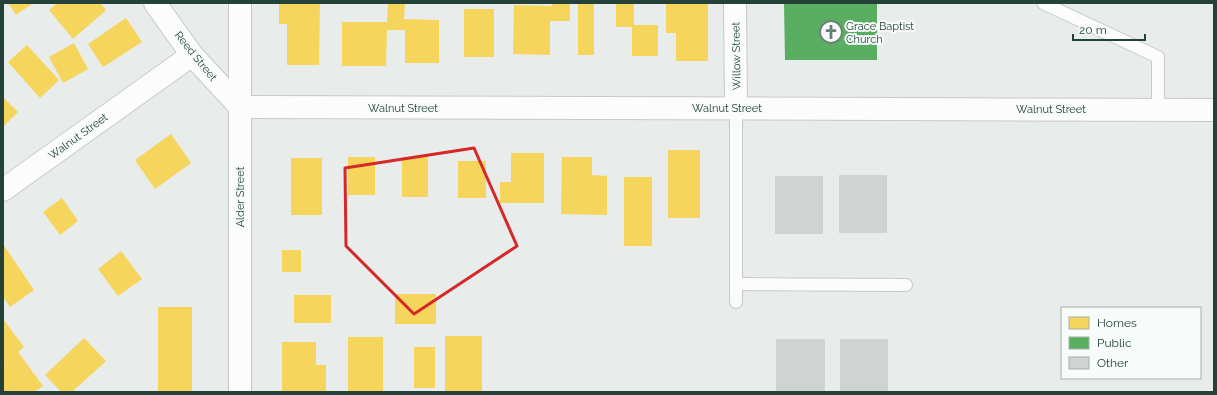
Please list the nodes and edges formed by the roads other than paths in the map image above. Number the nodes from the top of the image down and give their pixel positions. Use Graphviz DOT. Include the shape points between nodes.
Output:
graph roads {
  1 [pos="155,3"];
  2 [pos="240,3"];
  3 [pos="735,3"];
  4 [pos="1043,3"];
  5 [pos="192,55"];
  6 [pos="240,108"];
  7 [pos="736,108"];
  8 [pos="1158,109"];
  9 [pos="1214,110"];
  10 [pos="3,190"];
  11 [pos="736,284"];
  12 [pos="906,285"];
  13 [pos="736,302"];
  14 [pos="240,392"];
  1 -- 5 [label="street, Reed Street"];
  2 -- 6 [label="street, Alder Street"];
  3 -- 7 [label="street, Willow Street"];
  4 -- 8 [label="lane" via="1158,57"];
  5 -- 6 [label="street, Reed Street"];
  5 -- 10 [label="street, Walnut Street"];
  6 -- 7 [label="street, Walnut Street"];
  6 -- 14 [label="street, Alder Street"];
  7 -- 8 [label="street, Walnut Street"];
  7 -- 11 [label="lane"];
  8 -- 9 [label="street, Walnut Street"];
  11 -- 12 [label="lane"];
  11 -- 13 [label="lane"];
}
